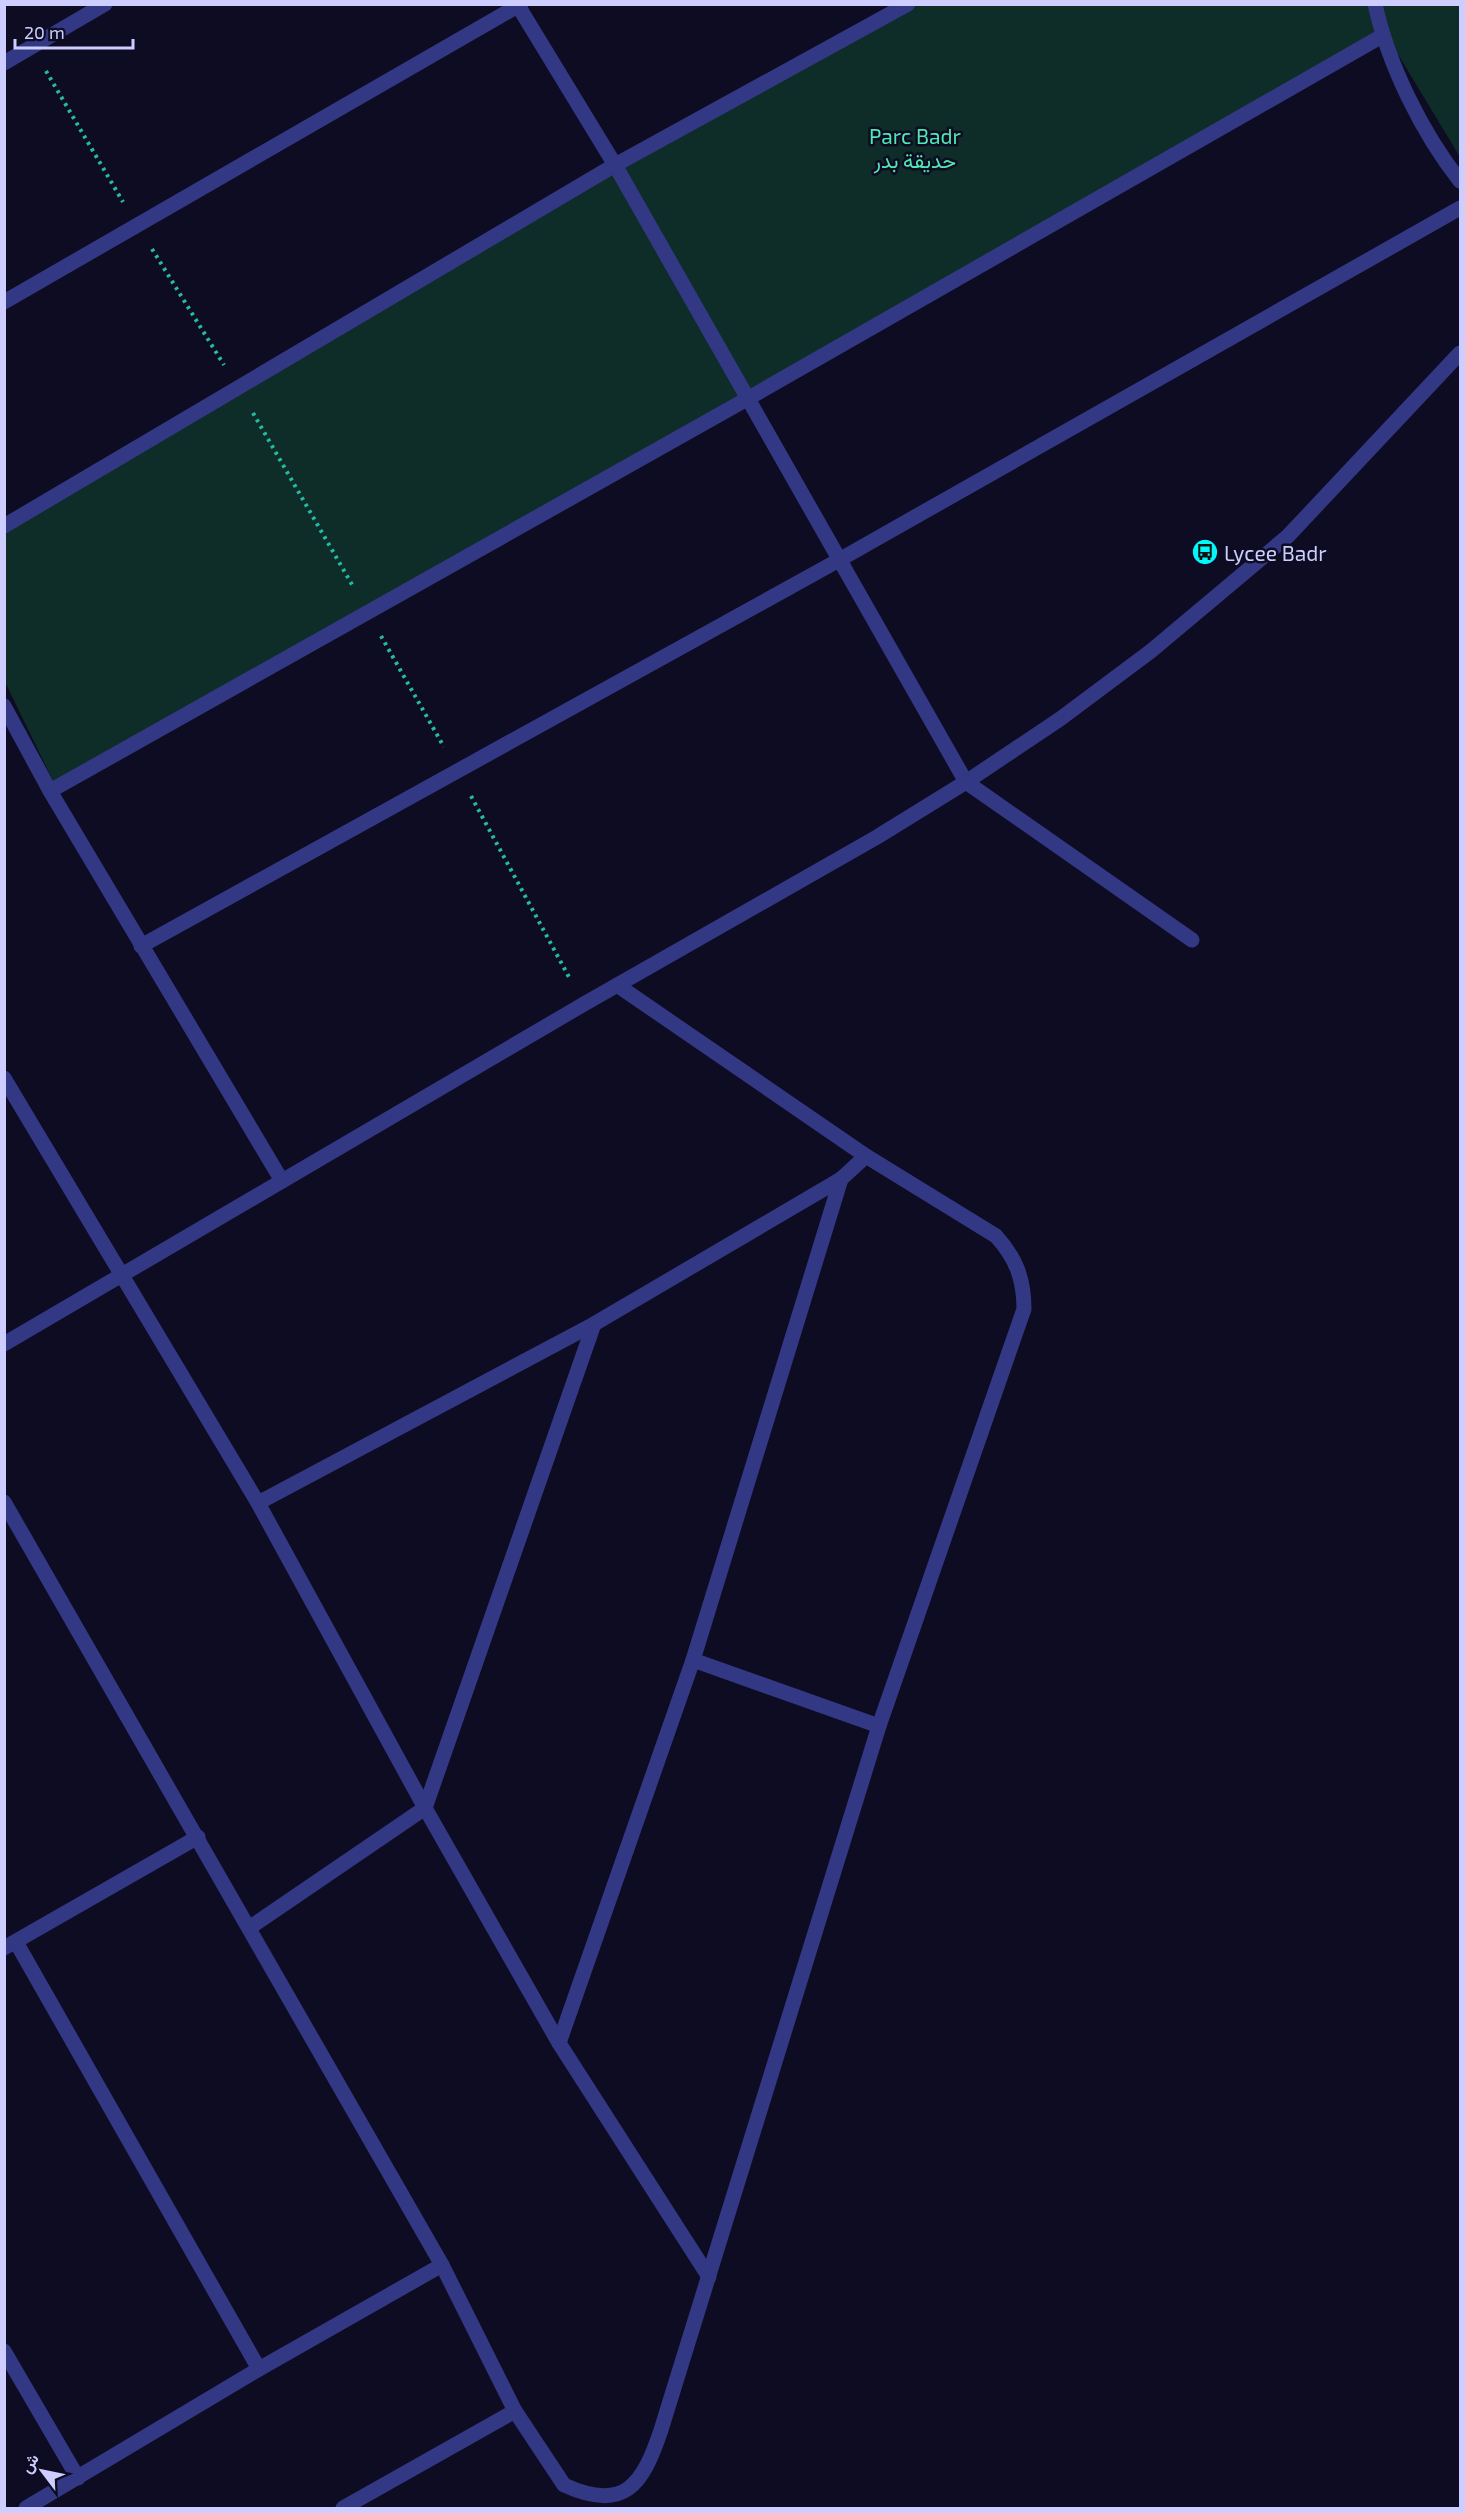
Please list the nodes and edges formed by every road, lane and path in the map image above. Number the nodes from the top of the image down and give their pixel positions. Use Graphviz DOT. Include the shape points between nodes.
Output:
graph roads {
  1 [pos="105,4"];
  2 [pos="908,4"];
  3 [pos="1375,4"];
  4 [pos="519,5"];
  5 [pos="1382,36"];
  6 [pos="4,63"];
  7 [pos="615,165"];
  8 [pos="1461,181"];
  9 [pos="1461,208"];
  10 [pos="4,302"];
  11 [pos="1461,353"];
  12 [pos="238,388"];
  13 [pos="747,399"];
  14 [pos="4,526"];
  15 [pos="839,560"];
  16 [pos="367,612"];
  17 [pos="4,706"];
  18 [pos="458,770"];
  19 [pos="966,782"];
  20 [pos="50,791"];
  21 [pos="1192,940"];
  22 [pos="141,946"];
  23 [pos="617,985"];
  24 [pos="584,1004"];
  25 [pos="4,1078"];
  26 [pos="866,1156"];
  27 [pos="842,1179"];
  28 [pos="282,1181"];
  29 [pos="121,1275"];
  30 [pos="594,1324"];
  31 [pos="4,1344"];
  32 [pos="4,1502"];
  33 [pos="258,1503"];
  34 [pos="693,1660"];
  35 [pos="879,1726"];
  36 [pos="425,1808"];
  37 [pos="198,1838"];
  38 [pos="249,1928"];
  39 [pos="10,1945"];
  40 [pos="559,2043"];
  41 [pos="442,2265"];
  42 [pos="709,2277"];
  43 [pos="4,2351"];
  44 [pos="259,2369"];
  45 [pos="515,2411"];
  46 [pos="78,2478"];
  47 [pos="36,2506"];
  48 [pos="343,2508"];
  1 -- 6 [label="street"];
  2 -- 7 [label="street"];
  3 -- 5 [label="street"];
  4 -- 7 [label="street"];
  4 -- 10 [label="street"];
  5 -- 8 [label="street" via="1415,109"];
  5 -- 13 [label="street"];
  7 -- 12 [label="street"];
  7 -- 13 [label="street"];
  9 -- 15 [label="street"];
  11 -- 19 [label="street" via="1288,536 1239,579 1069,712"];
  12 -- 14 [label="street"];
  12 -- 16 [label="path"];
  13 -- 15 [label="street"];
  13 -- 16 [label="street"];
  15 -- 18 [label="street"];
  15 -- 19 [label="street"];
  16 -- 18 [label="path"];
  16 -- 20 [label="street"];
  17 -- 20 [label="street"];
  18 -- 22 [label="street"];
  18 -- 24 [label="path"];
  19 -- 21 [label="street"];
  19 -- 23 [label="street"];
  20 -- 22 [label="street"];
  22 -- 28 [label="street"];
  23 -- 24 [label="street"];
  23 -- 26 [label="street"];
  24 -- 28 [label="street"];
  25 -- 29 [label="street"];
  26 -- 27 [label="street"];
  26 -- 35 [label="street" via="996,1236 1009,1251 1024,1288 1024,1309"];
  27 -- 30 [label="street"];
  27 -- 34 [label="street"];
  28 -- 29 [label="street"];
  29 -- 31 [label="street"];
  29 -- 33 [label="street"];
  30 -- 33 [label="street"];
  30 -- 36 [label="street"];
  32 -- 37 [label="street"];
  33 -- 36 [label="street"];
  34 -- 35 [label="street"];
  34 -- 40 [label="street"];
  35 -- 42 [label="street"];
  36 -- 38 [label="street"];
  36 -- 40 [label="street"];
  37 -- 38 [label="street"];
  37 -- 39 [label="street"];
  38 -- 41 [label="street"];
  39 -- 44 [label="street"];
  40 -- 42 [label="street"];
  41 -- 44 [label="street"];
  41 -- 45 [label="street"];
  42 -- 45 [label="street" via="651,2461 623,2497 611,2501 589,2498 564,2485"];
  43 -- 46 [label="street"];
  44 -- 46 [label="street"];
  45 -- 48 [label="street"];
  46 -- 47 [label="street"];
}
